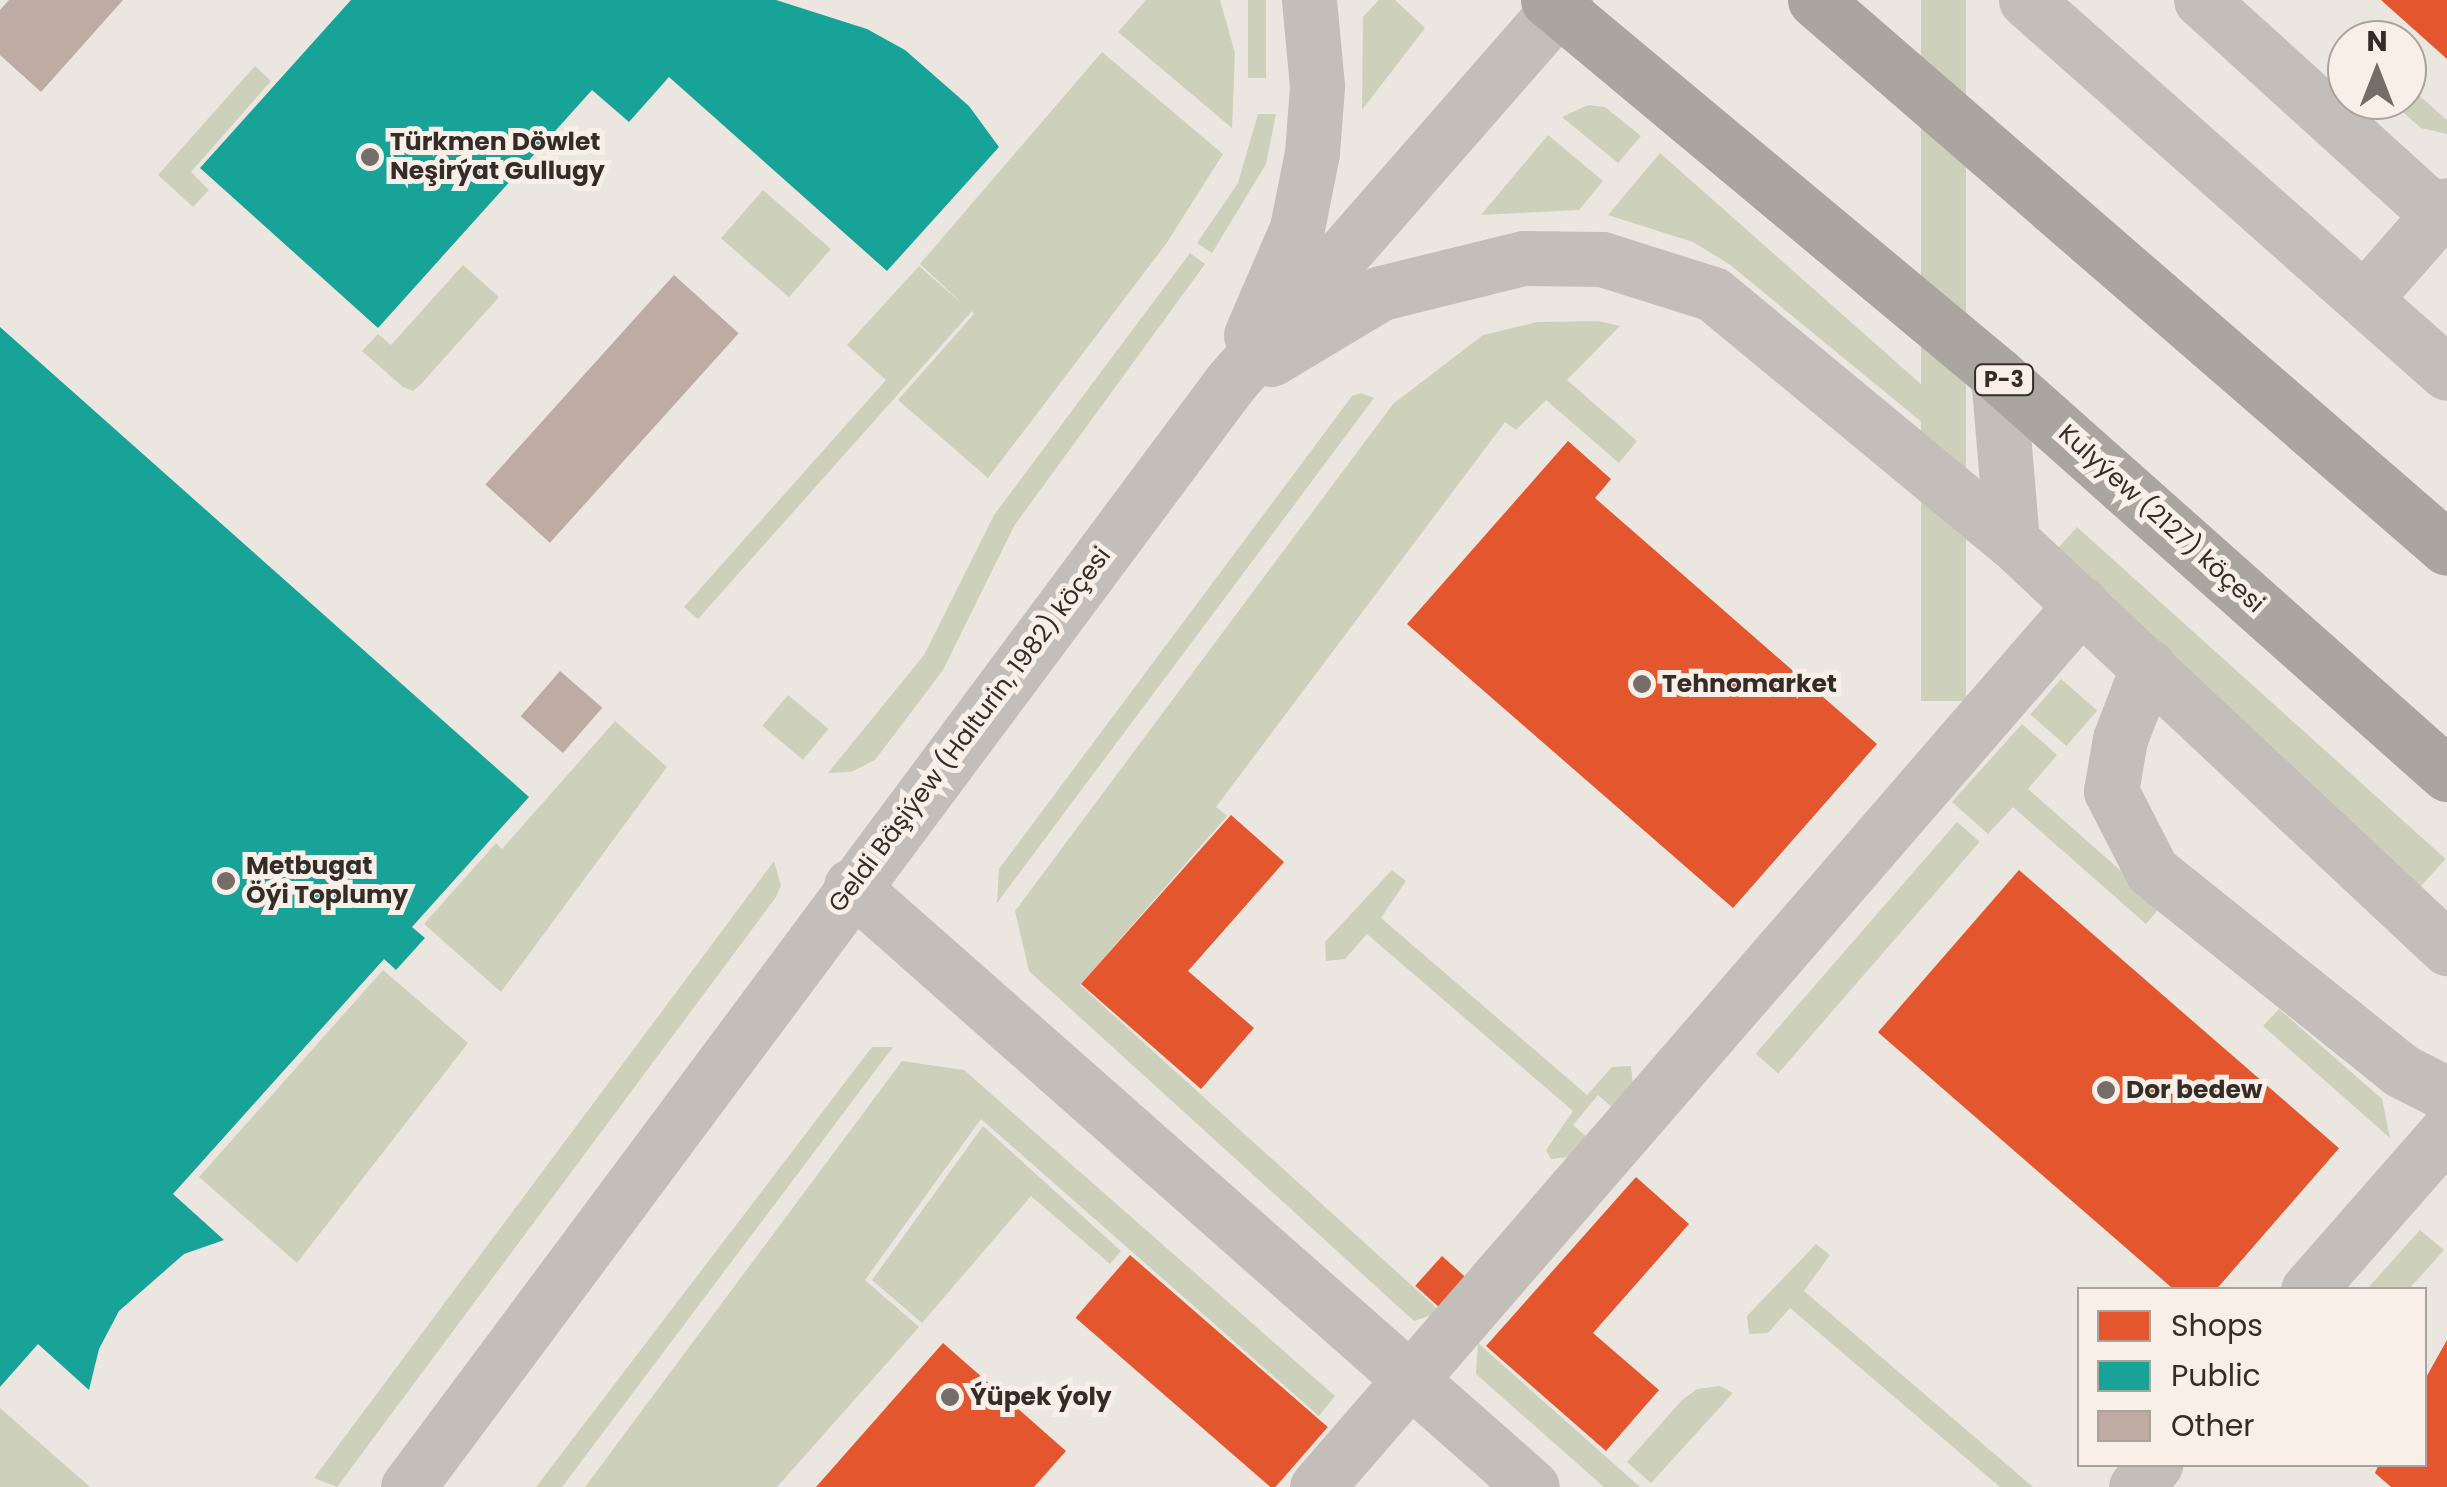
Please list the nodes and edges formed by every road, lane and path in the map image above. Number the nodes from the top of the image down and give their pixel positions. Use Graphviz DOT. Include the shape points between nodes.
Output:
graph roads {
  1 [pos="1309,0"];
  2 [pos="1815,0"];
  3 [pos="2026,0"];
  4 [pos="2200,0"];
  5 [pos="1556,2"];
  6 [pos="2442,210"];
  7 [pos="2364,299"];
  8 [pos="2447,373"];
  9 [pos="1998,375"];
  10 [pos="1230,384"];
  11 [pos="2012,541"];
  12 [pos="2447,548"];
  13 [pos="2082,604"];
  14 [pos="2148,666"];
  15 [pos="2447,774"];
  16 [pos="851,886"];
  17 [pos="2447,948"];
  18 [pos="2447,1094"];
  19 [pos="2447,1131"];
  20 [pos="2311,1287"];
  21 [pos="1412,1380"];
  22 [pos="2153,1467"];
  23 [pos="408,1487"];
  24 [pos="1317,1487"];
  25 [pos="1532,1487"];
  26 [pos="2136,1487"];
  1 -- 10 [label="street" via="1317,86 1308,172 1296,228"];
  2 -- 12 [label="highway"];
  3 -- 7 [label="street"];
  4 -- 6 [label="street"];
  5 -- 9 [label="highway, Kulyýew (2127) köçesi / P-3"];
  5 -- 10 [label="street, Geldi Bäşiýew (Halturin, 1982) köçesi"];
  6 -- 7 [label="street"];
  7 -- 8 [label="street"];
  9 -- 11 [label="street"];
  9 -- 15 [label="highway, Kulyýew (2127) köçesi / P-3"];
  10 -- 11 [label="street" via="1381,294 1524,258 1602,259 1714,294"];
  10 -- 16 [label="street, Geldi Bäşiýew (Halturin, 1982) köçesi"];
  11 -- 13 [label="street"];
  13 -- 14 [label="street"];
  13 -- 21 [label="street"];
  14 -- 17 [label="street"];
  14 -- 18 [label="street" via="2120,739 2111,792 2152,871 2400,1070"];
  16 -- 21 [label="street"];
  16 -- 23 [label="street, Geldi Bäşiýew (Halturin, 1982) köçesi"];
  19 -- 20 [label="street"];
  21 -- 24 [label="street"];
  21 -- 25 [label="street"];
  22 -- 26 [label="street"];
}
